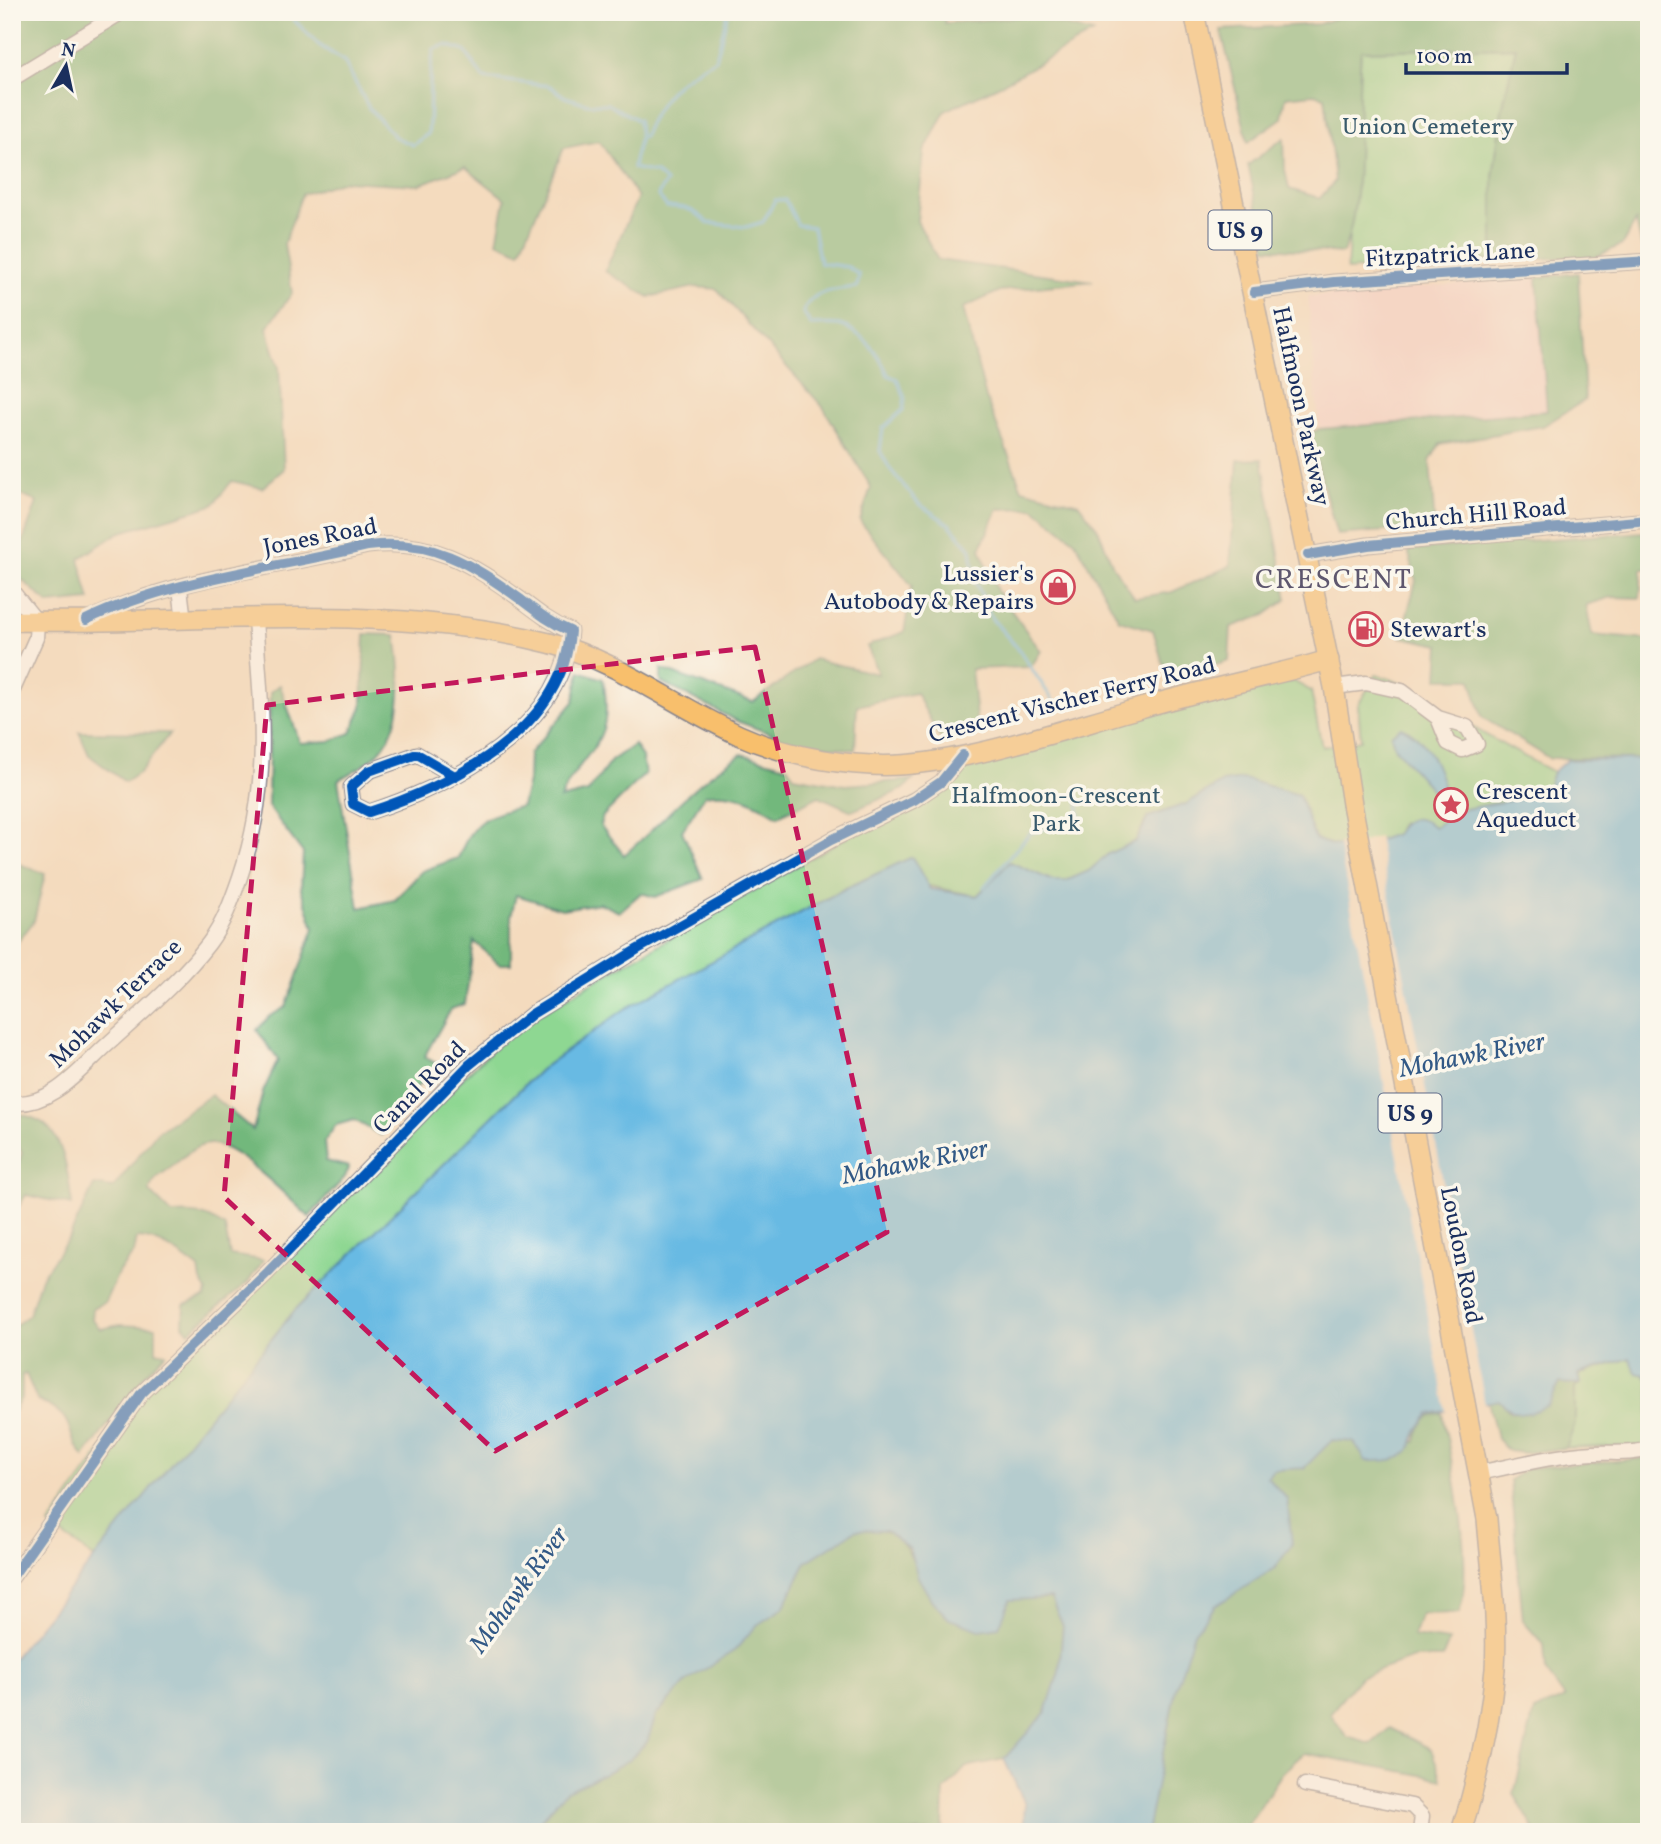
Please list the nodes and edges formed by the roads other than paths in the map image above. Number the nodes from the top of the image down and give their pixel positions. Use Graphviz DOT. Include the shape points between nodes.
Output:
graph roads {
  1 [pos="122,12"];
  2 [pos="1194,12"];
  3 [pos="12,79"];
  4 [pos="1649,261"];
  5 [pos="1254,292"];
  6 [pos="1649,520"];
  7 [pos="1308,555"];
  8 [pos="180,588"];
  9 [pos="12,591"];
  10 [pos="255,620"];
  11 [pos="12,621"];
  12 [pos="86,621"];
  13 [pos="184,621"];
  14 [pos="37,622"];
  15 [pos="569,649"];
  16 [pos="1329,660"];
  17 [pos="1334,687"];
  18 [pos="12,692"];
  19 [pos="1438,718"];
  20 [pos="963,755"];
  21 [pos="453,775"];
  22 [pos="12,1103"];
  23 [pos="1649,1449"];
  24 [pos="1479,1472"];
  25 [pos="12,1577"];
  26 [pos="1305,1785"];
  27 [pos="1420,1832"];
  28 [pos="1461,1832"];
  1 -- 3 [label="street"];
  2 -- 5 [label="main road, Halfmoon Parkway / US 9"];
  4 -- 5 [label="street, Fitzpatrick Lane" via="1334,282"];
  5 -- 7 [label="main road, Halfmoon Parkway / US 9"];
  6 -- 7 [label="street, Church Hill Road" via="1368,545"];
  7 -- 16 [label="main road, Halfmoon Parkway / US 9"];
  8 -- 12 [label="street, Jones Road"];
  8 -- 13 [label="street"];
  8 -- 15 [label="street, Jones Road" via="368,546 419,545 488,576 545,619 570,631"];
  9 -- 14 [label="street"];
  10 -- 13 [label="main road, Crescent Vischer Ferry Road"];
  10 -- 15 [label="main road, Crescent Vischer Ferry Road" via="442,623 499,631"];
  10 -- 22 [label="street, Mohawk Terrace" via="264,734 261,788 250,845 229,910 208,944 168,989 60,1088 34,1102"];
  11 -- 14 [label="main road, Crescent Vischer Ferry Road"];
  12 -- 13 [label="main road, Crescent Vischer Ferry Road"];
  12 -- 14 [label="main road, Crescent Vischer Ferry Road"];
  14 -- 18 [label="street" via="36,638"];
  15 -- 20 [label="main road, Crescent Vischer Ferry Road" via="740,735 789,752 872,766"];
  15 -- 21 [label="street" via="545,704 511,738"];
  16 -- 17 [label="main road, Halfmoon Parkway / US 9"];
  16 -- 20 [label="main road, Crescent Vischer Ferry Road"];
  17 -- 19 [label="street" via="1366,683 1402,691"];
  17 -- 24 [label="main road, Loudon Road / US 9" via="1352,804"];
  20 -- 25 [label="street, Canal Road" via="941,782 914,800 831,840 638,949 532,1014 469,1065 284,1257 141,1394"];
  21 -- 21 [label="street" via="417,754 369,771 351,788 353,804 369,813 409,799"];
  23 -- 24 [label="street" via="1555,1457"];
  24 -- 28 [label="main road, Loudon Road / US 9" via="1494,1599 1495,1667 1483,1757"];
  26 -- 27 [label="street" via="1412,1806 1422,1816"];
}
